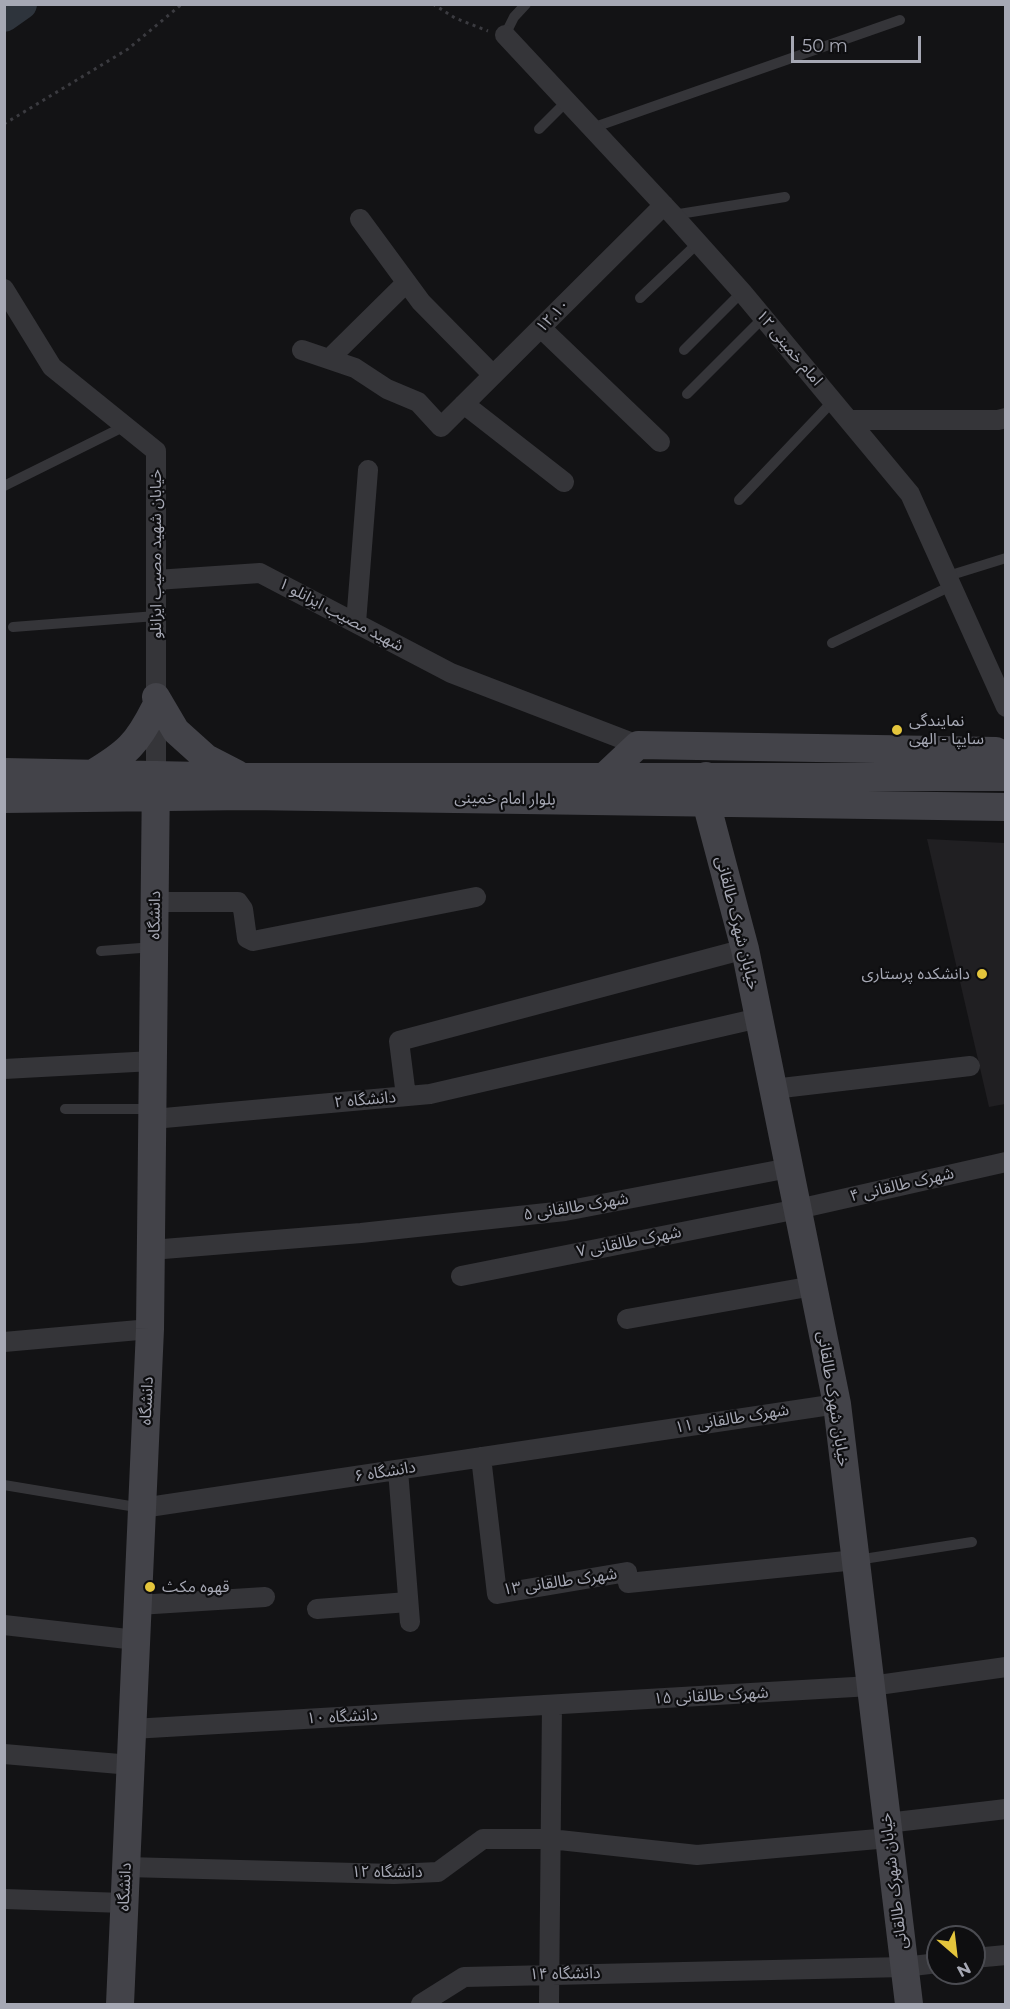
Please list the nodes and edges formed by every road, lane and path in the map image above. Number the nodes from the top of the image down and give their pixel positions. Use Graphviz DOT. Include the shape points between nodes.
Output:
graph roads {
  1 [pos="182,4"];
  2 [pos="433,4"];
  3 [pos="526,4"];
  4 [pos="900,20"];
  5 [pos="505,35"];
  6 [pos="567,101"];
  7 [pos="4,124"];
  8 [pos="592,128"];
  9 [pos="539,129"];
  10 [pos="785,197"];
  11 [pos="669,210"];
  12 [pos="360,219"];
  13 [pos="698,243"];
  14 [pos="406,283"];
  15 [pos="4,289"];
  16 [pos="742,292"];
  17 [pos="640,298"];
  18 [pos="763,318"];
  19 [pos="541,328"];
  20 [pos="302,350"];
  21 [pos="684,350"];
  22 [pos="329,359"];
  23 [pos="493,375"];
  24 [pos="687,394"];
  25 [pos="833,401"];
  26 [pos="464,404"];
  27 [pos="1005,418"];
  28 [pos="849,420"];
  29 [pos="125,426"];
  30 [pos="660,442"];
  31 [pos="368,470"];
  32 [pos="564,482"];
  33 [pos="4,486"];
  34 [pos="739,500"];
  35 [pos="1005,558"];
  36 [pos="156,580"];
  37 [pos="950,581"];
  38 [pos="156,616"];
  39 [pos="356,623"];
  40 [pos="13,627"];
  41 [pos="832,643"];
  42 [pos="156,702"];
  43 [pos="1005,707"];
  44 [pos="638,744"];
  45 [pos="725,747"];
  46 [pos="1005,757"];
  47 [pos="4,772"];
  48 [pos="92,774"];
  49 [pos="242,776"];
  50 [pos="605,776"];
  51 [pos="1005,777"];
  52 [pos="712,785"];
  53 [pos="156,786"];
  54 [pos="4,798"];
  55 [pos="1005,807"];
  56 [pos="476,897"];
  57 [pos="155,902"];
  58 [pos="154,947"];
  59 [pos="745,949"];
  60 [pos="101,951"];
  61 [pos="759,1018"];
  62 [pos="153,1061"];
  63 [pos="970,1066"];
  64 [pos="4,1069"];
  65 [pos="773,1089"];
  66 [pos="406,1096"];
  67 [pos="64,1109"];
  68 [pos="153,1114"];
  69 [pos="1005,1162"];
  70 [pos="789,1168"];
  71 [pos="798,1209"];
  72 [pos="151,1250"];
  73 [pos="461,1276"];
  74 [pos="813,1286"];
  75 [pos="627,1319"];
  76 [pos="150,1329"];
  77 [pos="4,1342"];
  78 [pos="837,1404"];
  79 [pos="627,1435"];
  80 [pos="481,1457"];
  81 [pos="398,1470"];
  82 [pos="4,1485"];
  83 [pos="142,1508"];
  84 [pos="972,1542"];
  85 [pos="856,1560"];
  86 [pos="265,1597"];
  87 [pos="408,1602"];
  88 [pos="138,1605"];
  89 [pos="317,1609"];
  90 [pos="410,1622"];
  91 [pos="4,1625"];
  92 [pos="136,1640"];
  93 [pos="1005,1667"];
  94 [pos="871,1686"];
  95 [pos="552,1705"];
  96 [pos="132,1729"];
  97 [pos="4,1754"];
  98 [pos="131,1765"];
  99 [pos="1005,1809"];
  100 [pos="888,1831"];
  101 [pos="550,1839"];
  102 [pos="126,1867"];
  103 [pos="4,1899"];
  104 [pos="124,1903"];
  105 [pos="1005,1954"];
  106 [pos="986,1956"];
  107 [pos="926,1964"];
  108 [pos="904,1967"];
  109 [pos="549,1975"];
  110 [pos="120,2004"];
  111 [pos="421,2004"];
  112 [pos="549,2004"];
  113 [pos="909,2004"];
  1 -- 7 [label="path" via="128,49"];
  2 -- 5 [label="path" via="472,26"];
  3 -- 5 [label="lane"];
  4 -- 8 [label="lane"];
  5 -- 6 [label="street, امام خمینی ۱۲"];
  6 -- 8 [label="street, امام خمینی ۱۲"];
  6 -- 9 [label="lane"];
  8 -- 11 [label="street, امام خمینی ۱۲"];
  10 -- 11 [label="lane"];
  11 -- 13 [label="street, امام خمینی ۱۲"];
  11 -- 19 [label="street, ۱۲.۱۰"];
  12 -- 14 [label="street"];
  13 -- 16 [label="street, امام خمینی ۱۲"];
  13 -- 17 [label="lane"];
  14 -- 22 [label="street"];
  14 -- 23 [label="street"];
  15 -- 29 [label="street, خیابان شهید مصیب ایزانلو" via="52,367"];
  16 -- 18 [label="street, امام خمینی ۱۲"];
  16 -- 21 [label="lane"];
  18 -- 24 [label="lane"];
  18 -- 25 [label="street, امام خمینی ۱۲"];
  19 -- 23 [label="street, ۱۲.۱۰"];
  19 -- 30 [label="street"];
  20 -- 22 [label="street"];
  22 -- 26 [label="street, ۱۲.۱۰" via="355,368 387,389 418,402 441,427"];
  23 -- 26 [label="street, ۱۲.۱۰"];
  25 -- 28 [label="street, امام خمینی ۱۲"];
  25 -- 34 [label="lane"];
  26 -- 32 [label="street"];
  27 -- 28 [label="street"];
  28 -- 37 [label="street, امام خمینی ۱۲" via="910,494"];
  29 -- 33 [label="lane"];
  29 -- 36 [label="street, خیابان شهید مصیب ایزانلو" via="156,451"];
  31 -- 39 [label="street"];
  35 -- 37 [label="lane"];
  36 -- 38 [label="street, خیابان شهید مصیب ایزانلو"];
  36 -- 39 [label="street, شهید مصیب ایزانلو ۱" via="260,573"];
  37 -- 41 [label="lane"];
  37 -- 43 [label="street, امام خمینی ۱۲"];
  38 -- 40 [label="lane"];
  38 -- 42 [label="street, خیابان شهید مصیب ایزانلو"];
  39 -- 44 [label="street, شهید مصیب ایزانلو ۱" via="451,673"];
  42 -- 48 [label="main road" via="141,735 119,758"];
  42 -- 49 [label="main road" via="176,731 206,758"];
  42 -- 53 [label="street, خیابان شهید مصیب ایزانلو"];
  44 -- 45 [label="main road"];
  44 -- 50 [label="main road"];
  45 -- 46 [label="main road" via="996,751"];
  45 -- 52 [label="main road"];
  47 -- 48 [label="main road, بلوار امام خمینی"];
  48 -- 53 [label="main road, بلوار امام خمینی"];
  49 -- 50 [label="main road, بلوار امام خمینی"];
  49 -- 53 [label="main road, بلوار امام خمینی"];
  50 -- 52 [label="main road, بلوار امام خمینی"];
  51 -- 52 [label="main road, بلوار امام خمینی"];
  52 -- 53 [label="main road, بلوار امام خمینی" via="248,796"];
  52 -- 55 [label="main road, بلوار امام خمینی"];
  52 -- 59 [label="main road, خیابان شهرک طالقانی"];
  53 -- 54 [label="main road, بلوار امام خمینی"];
  53 -- 57 [label="main road, دانشگاه"];
  56 -- 57 [label="street" via="253,941 246,938 243,909 238,902"];
  57 -- 58 [label="main road, دانشگاه"];
  58 -- 60 [label="lane"];
  58 -- 62 [label="main road, دانشگاه"];
  59 -- 61 [label="main road, خیابان شهرک طالقانی"];
  59 -- 66 [label="street" via="399,1041"];
  61 -- 65 [label="main road, خیابان شهرک طالقانی"];
  61 -- 66 [label="street, دانشگاه ۲" via="430,1094"];
  62 -- 64 [label="street"];
  62 -- 68 [label="main road, دانشگاه"];
  63 -- 65 [label="street"];
  65 -- 70 [label="main road, خیابان شهرک طالقانی"];
  66 -- 68 [label="street, دانشگاه ۲"];
  67 -- 68 [label="lane"];
  68 -- 72 [label="main road, دانشگاه"];
  69 -- 71 [label="street, شهرک طالقانی ۴"];
  70 -- 71 [label="main road, خیابان شهرک طالقانی"];
  70 -- 72 [label="street, شهرک طالقانی ۵" via="565,1211"];
  71 -- 73 [label="street, شهرک طالقانی ۷"];
  71 -- 74 [label="main road, خیابان شهرک طالقانی"];
  72 -- 76 [label="main road, دانشگاه"];
  74 -- 75 [label="street"];
  74 -- 78 [label="main road, خیابان شهرک طالقانی"];
  76 -- 77 [label="street"];
  76 -- 83 [label="main road, دانشگاه"];
  78 -- 79 [label="street, شهرک طالقانی ۱۱"];
  78 -- 85 [label="main road, خیابان شهرک طالقانی"];
  79 -- 80 [label="street, دانشگاه ۶"];
  80 -- 81 [label="street, دانشگاه ۶"];
  80 -- 85 [label="street, شهرک طالقانی ۱۳" via="497,1594 627,1572 628,1583"];
  81 -- 83 [label="street, دانشگاه ۶"];
  81 -- 87 [label="street"];
  82 -- 83 [label="lane"];
  83 -- 88 [label="main road, دانشگاه"];
  84 -- 85 [label="lane"];
  85 -- 94 [label="main road, خیابان شهرک طالقانی"];
  86 -- 88 [label="street"];
  87 -- 89 [label="street"];
  87 -- 90 [label="street"];
  88 -- 92 [label="main road, دانشگاه"];
  91 -- 92 [label="street"];
  92 -- 96 [label="main road, دانشگاه"];
  93 -- 94 [label="street, شهرک طالقانی ۱۵"];
  94 -- 95 [label="street, شهرک طالقانی ۱۵"];
  94 -- 100 [label="main road, خیابان شهرک طالقانی"];
  95 -- 96 [label="street, دانشگاه ۱۰"];
  95 -- 101 [label="street"];
  96 -- 98 [label="main road, دانشگاه"];
  97 -- 98 [label="street"];
  98 -- 102 [label="main road, دانشگاه"];
  99 -- 100 [label="street, دانشگاه ۱۲"];
  100 -- 101 [label="street, دانشگاه ۱۲" via="709,1855"];
  100 -- 108 [label="main road, خیابان شهرک طالقانی"];
  101 -- 102 [label="street, دانشگاه ۱۲" via="483,1839 438,1872"];
  101 -- 109 [label="street"];
  102 -- 104 [label="main road, دانشگاه"];
  103 -- 104 [label="street"];
  104 -- 110 [label="main road, دانشگاه"];
  105 -- 106 [label="street"];
  107 -- 108 [label="street, دانشگاه ۱۴"];
  108 -- 109 [label="street, دانشگاه ۱۴"];
  108 -- 113 [label="main road, خیابان شهرک طالقانی"];
  109 -- 111 [label="street, دانشگاه ۱۴" via="464,1977"];
  109 -- 112 [label="street"];
}
